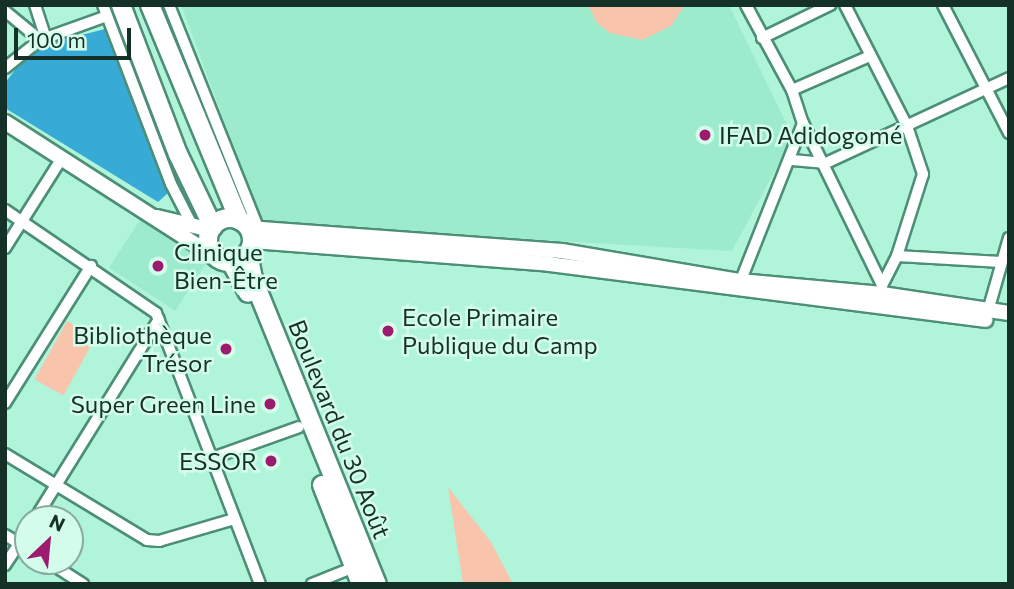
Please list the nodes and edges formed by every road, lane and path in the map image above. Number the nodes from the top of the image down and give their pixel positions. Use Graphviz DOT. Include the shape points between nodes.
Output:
graph roads {
  1 [pos="35,5"];
  2 [pos="150,5"];
  3 [pos="169,5"];
  4 [pos="746,5"];
  5 [pos="830,5"];
  6 [pos="845,5"];
  7 [pos="943,5"];
  8 [pos="110,9"];
  9 [pos="5,11"];
  10 [pos="762,38"];
  11 [pos="43,39"];
  12 [pos="870,56"];
  13 [pos="5,68"];
  14 [pos="1009,78"];
  15 [pos="987,87"];
  16 [pos="792,90"];
  17 [pos="5,122"];
  18 [pos="803,123"];
  19 [pos="907,126"];
  20 [pos="1009,133"];
  21 [pos="62,158"];
  22 [pos="792,160"];
  23 [pos="826,163"];
  24 [pos="5,210"];
  25 [pos="156,217"];
  26 [pos="24,221"];
  27 [pos="191,223"];
  28 [pos="212,229"];
  29 [pos="249,234"];
  30 [pos="1009,239"];
  31 [pos="5,248"];
  32 [pos="897,256"];
  33 [pos="224,260"];
  34 [pos="1001,262"];
  35 [pos="91,266"];
  36 [pos="739,286"];
  37 [pos="881,295"];
  38 [pos="988,311"];
  39 [pos="1009,313"];
  40 [pos="159,319"];
  41 [pos="1009,323"];
  42 [pos="5,403"];
  43 [pos="299,427"];
  44 [pos="5,454"];
  45 [pos="212,458"];
  46 [pos="55,486"];
  47 [pos="43,505"];
  48 [pos="234,519"];
  49 [pos="354,567"];
  50 [pos="260,584"];
  51 [pos="312,584"];
  52 [pos="361,584"];
  53 [pos="376,584"];
  1 -- 11 [label="street"];
  2 -- 29 [label="highway, Boulevard du 30 Août"];
  3 -- 29 [label="street"];
  4 -- 10 [label="street"];
  5 -- 10 [label="street"];
  6 -- 12 [label="street"];
  7 -- 15 [label="street"];
  8 -- 11 [label="street"];
  8 -- 27 [label="street" via="171,184"];
  8 -- 28 [label="highway"];
  9 -- 11 [label="street"];
  10 -- 16 [label="street"];
  11 -- 13 [label="street"];
  12 -- 16 [label="street"];
  12 -- 19 [label="street"];
  14 -- 15 [label="street"];
  15 -- 19 [label="street"];
  15 -- 20 [label="street"];
  16 -- 18 [label="street"];
  17 -- 21 [label="main road"];
  18 -- 22 [label="street"];
  18 -- 23 [label="street"];
  19 -- 23 [label="street"];
  19 -- 32 [label="street" via="924,181"];
  21 -- 25 [label="main road"];
  21 -- 26 [label="street"];
  22 -- 23 [label="street"];
  22 -- 36 [label="street"];
  23 -- 37 [label="street"];
  24 -- 26 [label="street"];
  25 -- 27 [label="main road"];
  25 -- 33 [label="main road"];
  26 -- 31 [label="street"];
  26 -- 35 [label="street"];
  27 -- 28 [label="main road"];
  28 -- 29 [label="highway" via="225,219"];
  28 -- 33 [label="highway, Boulevard du 30 Août" via="210,247"];
  29 -- 33 [label="highway"];
  29 -- 36 [label="main road"];
  29 -- 53 [label="highway, Boulevard du 30 Août" via="253,279"];
  30 -- 34 [label="street"];
  32 -- 34 [label="street"];
  32 -- 37 [label="street"];
  33 -- 43 [label="highway, Boulevard du 30 Août" via="250,296"];
  34 -- 38 [label="street"];
  35 -- 40 [label="street" via="152,308"];
  35 -- 42 [label="street"];
  36 -- 37 [label="main road"];
  37 -- 38 [label="main road"];
  37 -- 41 [label="main road"];
  38 -- 39 [label="main road"];
  40 -- 45 [label="street"];
  40 -- 46 [label="street"];
  43 -- 45 [label="street"];
  43 -- 49 [label="highway, Boulevard du 30 Août"];
  44 -- 46 [label="street"];
  45 -- 48 [label="street"];
  46 -- 47 [label="street"];
  46 -- 48 [label="street" via="153,541"];
  48 -- 50 [label="street"];
  49 -- 51 [label="street"];
  49 -- 52 [label="highway, Boulevard du 30 Août"];
}
